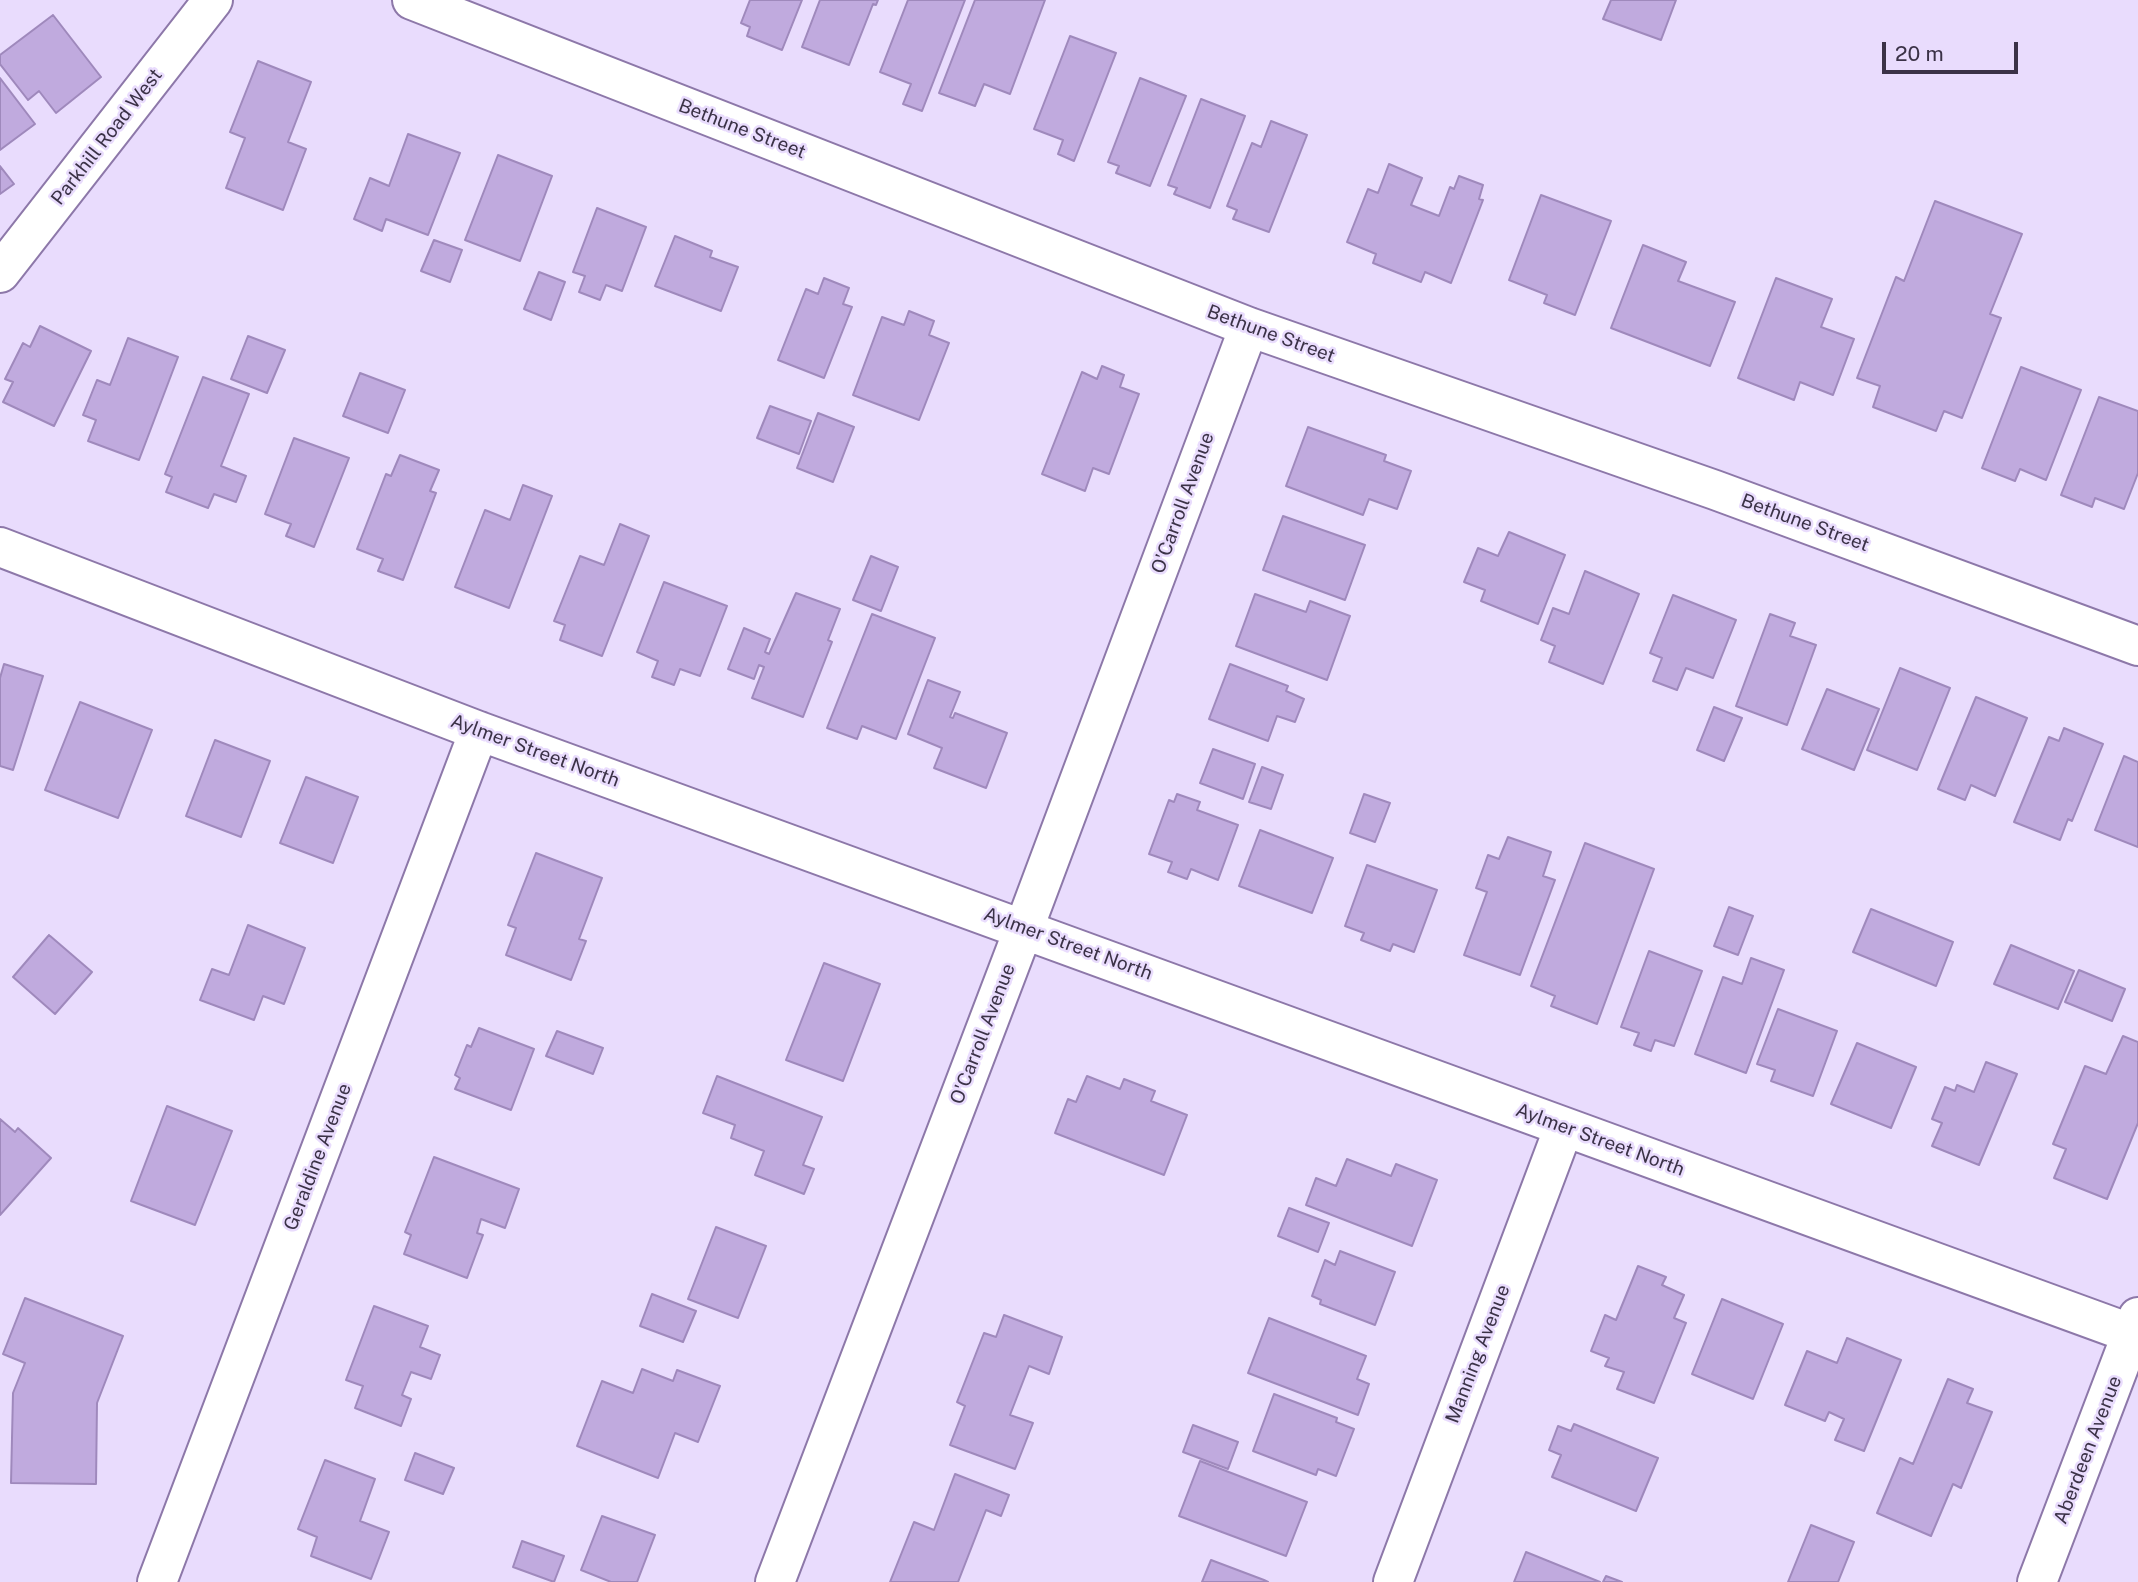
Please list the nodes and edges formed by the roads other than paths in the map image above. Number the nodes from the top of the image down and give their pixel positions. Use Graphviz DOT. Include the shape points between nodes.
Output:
graph roads {
  1 [pos="213,0"];
  2 [pos="412,0"];
  3 [pos="0,273"];
  4 [pos="1248,327"];
  5 [pos="0,547"];
  6 [pos="2138,646"];
  7 [pos="479,731"];
  8 [pos="1024,928"];
  9 [pos="1564,1127"];
  10 [pos="2136,1329"];
  11 [pos="157,1582"];
  12 [pos="775,1582"];
  13 [pos="1393,1582"];
  14 [pos="2037,1582"];
  1 -- 3 [label="street, Parkhill Road West"];
  2 -- 4 [label="street, Bethune Street"];
  4 -- 6 [label="street, Bethune Street" via="1715,490"];
  4 -- 8 [label="street, O'Carroll Avenue"];
  5 -- 7 [label="street, Aylmer Street North"];
  7 -- 8 [label="street, Aylmer Street North"];
  7 -- 11 [label="street, Geraldine Avenue"];
  8 -- 9 [label="street, Aylmer Street North"];
  8 -- 12 [label="street, O'Carroll Avenue"];
  9 -- 10 [label="street, Aylmer Street North"];
  9 -- 13 [label="street, Manning Avenue"];
  10 -- 14 [label="street, Aberdeen Avenue"];
}
